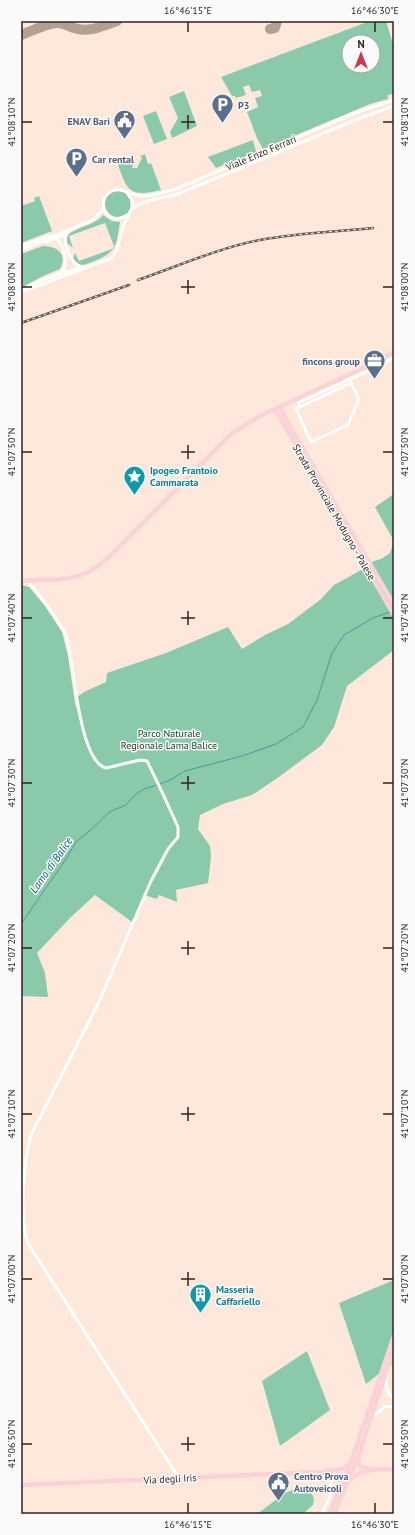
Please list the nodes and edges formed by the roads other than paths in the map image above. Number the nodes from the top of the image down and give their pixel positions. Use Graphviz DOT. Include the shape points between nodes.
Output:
graph roads {
  1 [pos="394,100"];
  2 [pos="394,106"];
  3 [pos="127,193"];
  4 [pos="104,208"];
  5 [pos="132,209"];
  6 [pos="128,215"];
  7 [pos="77,227"];
  8 [pos="69,230"];
  9 [pos="66,234"];
  10 [pos="56,237"];
  11 [pos="21,246"];
  12 [pos="21,250"];
  13 [pos="82,267"];
  14 [pos="86,268"];
  15 [pos="73,270"];
  16 [pos="59,273"];
  17 [pos="21,292"];
  18 [pos="394,352"];
  19 [pos="394,357"];
  20 [pos="348,377"];
  21 [pos="351,383"];
  22 [pos="280,406"];
  23 [pos="300,407"];
  24 [pos="274,409"];
  25 [pos="372,573"];
  26 [pos="21,576"];
  27 [pos="24,581"];
  28 [pos="394,605"];
  29 [pos="394,615"];
  30 [pos="394,1336"];
  31 [pos="394,1348"];
  32 [pos="388,1366"];
  33 [pos="394,1399"];
  34 [pos="394,1406"];
  35 [pos="371,1418"];
  36 [pos="358,1457"];
  37 [pos="351,1462"];
  38 [pos="394,1469"];
  39 [pos="373,1470"];
  40 [pos="318,1472"];
  41 [pos="327,1473"];
  42 [pos="179,1478"];
  43 [pos="349,1479"];
  44 [pos="342,1485"];
  45 [pos="21,1486"];
  46 [pos="322,1514"];
  47 [pos="329,1514"];
  48 [pos="334,1514"];
  1 -- 3 [label="street, Viale Enzo Ferrari" via="355,113 176,189 146,196"];
  2 -- 5 [label="street, Viale Enzo Ferrari" via="178,194 140,204"];
  3 -- 4 [label="street, Viale Enzo Ferrari" via="119,190 109,192 104,200"];
  3 -- 5 [label="street" via="132,200"];
  4 -- 6 [label="street" via="109,216 114,218 120,219"];
  4 -- 7 [label="street" via="93,220"];
  5 -- 6 [label="street"];
  6 -- 14 [label="street" via="112,258"];
  7 -- 8 [label="street"];
  7 -- 11 [label="street"];
  8 -- 9 [label="street"];
  8 -- 10 [label="street"];
  9 -- 10 [label="street"];
  9 -- 13 [label="street" via="65,242 73,262"];
  10 -- 12 [label="street"];
  10 -- 16 [label="street" via="65,254 63,269"];
  13 -- 14 [label="street"];
  13 -- 15 [label="street"];
  14 -- 17 [label="street"];
  15 -- 16 [label="street"];
  15 -- 17 [label="street"];
  16 -- 17 [label="street" via="32,284"];
  18 -- 20 [label="main road"];
  19 -- 20 [label="street"];
  20 -- 21 [label="street"];
  20 -- 22 [label="main road"];
  20 -- 23 [label="street" via="300,402"];
  21 -- 23 [label="street"];
  21 -- 23 [label="street" via="359,399 348,425 311,442 296,409"];
  22 -- 24 [label="main road"];
  22 -- 25 [label="main road, Strada Provinciale Modugno - Palese"];
  24 -- 25 [label="main road, Strada Provinciale Modugno - Palese"];
  24 -- 27 [label="main road" via="231,434 95,568 75,576"];
  25 -- 28 [label="main road, Strada Provinciale Modugno - Palese"];
  25 -- 29 [label="main road, Strada Provinciale Modugno - Palese"];
  26 -- 27 [label="main road"];
  27 -- 42 [label="street" via="47,605 66,634 76,698 96,763 108,768 140,760 147,761 178,829 178,837 166,852 151,881 98,1004 31,1135 25,1166 24,1209 29,1245"];
  30 -- 37 [label="main road"];
  31 -- 32 [label="main road"];
  32 -- 33 [label="street" via="386,1383 388,1392"];
  32 -- 35 [label="main road"];
  34 -- 35 [label="street" via="385,1407"];
  35 -- 36 [label="main road"];
  36 -- 39 [label="main road" via="360,1466"];
  36 -- 43 [label="main road"];
  37 -- 40 [label="main road" via="343,1469"];
  37 -- 44 [label="main road"];
  38 -- 39 [label="main road"];
  39 -- 43 [label="main road" via="359,1473"];
  40 -- 41 [label="main road"];
  40 -- 42 [label="main road, Via degli Iris"];
  41 -- 44 [label="main road" via="340,1478"];
  41 -- 46 [label="street" via="333,1489"];
  42 -- 45 [label="main road, Via degli Iris"];
  43 -- 48 [label="main road"];
  44 -- 47 [label="main road"];
}
